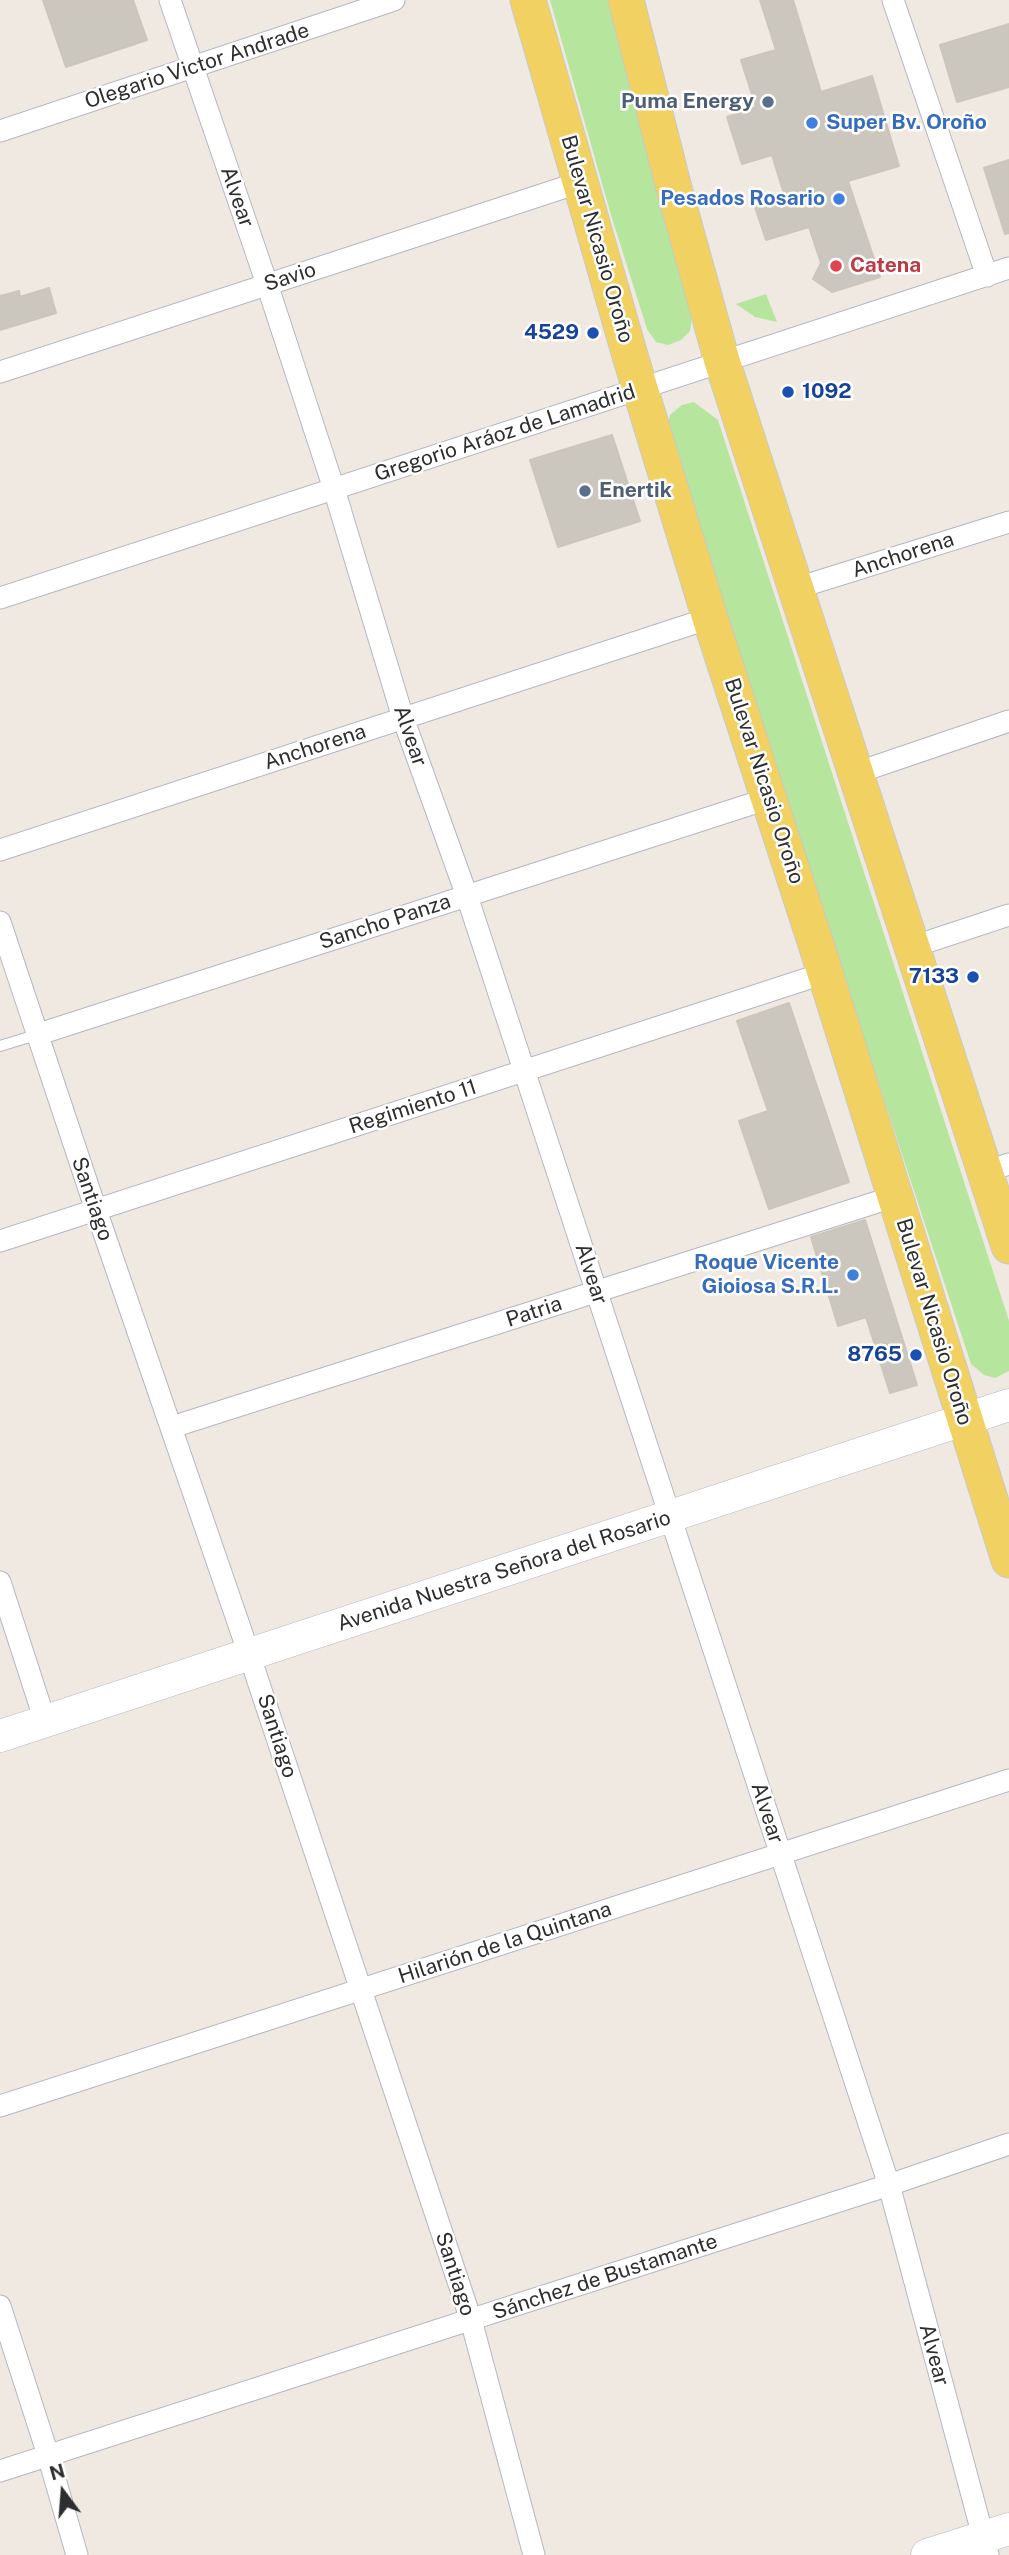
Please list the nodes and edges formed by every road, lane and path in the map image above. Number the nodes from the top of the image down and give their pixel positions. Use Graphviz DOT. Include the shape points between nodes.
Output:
graph roads {
  1 [pos="170,0"];
  2 [pos="393,0"];
  3 [pos="528,0"];
  4 [pos="626,0"];
  5 [pos="893,0"];
  6 [pos="192,67"];
  7 [pos="0,131"];
  8 [pos="581,182"];
  9 [pos="1009,268"];
  10 [pos="987,276"];
  11 [pos="267,284"];
  12 [pos="722,361"];
  13 [pos="0,372"];
  14 [pos="641,389"];
  15 [pos="334,489"];
  16 [pos="1009,522"];
  17 [pos="797,589"];
  18 [pos="0,598"];
  19 [pos="710,618"];
  20 [pos="403,718"];
  21 [pos="1009,721"];
  22 [pos="856,773"];
  23 [pos="770,799"];
  24 [pos="0,850"];
  25 [pos="467,896"];
  26 [pos="1009,915"];
  27 [pos="0,922"];
  28 [pos="912,947"];
  29 [pos="825,973"];
  30 [pos="36,1035"];
  31 [pos="0,1046"];
  32 [pos="524,1071"];
  33 [pos="997,1168"];
  34 [pos="895,1196"];
  35 [pos="96,1210"];
  36 [pos="0,1241"];
  37 [pos="1009,1246"];
  38 [pos="597,1292"];
  39 [pos="1009,1405"];
  40 [pos="964,1420"];
  41 [pos="172,1427"];
  42 [pos="670,1516"];
  43 [pos="1009,1560"];
  44 [pos="0,1582"];
  45 [pos="249,1654"];
  46 [pos="45,1721"];
  47 [pos="0,1736"];
  48 [pos="1009,1780"];
  49 [pos="780,1854"];
  50 [pos="361,1990"];
  51 [pos="0,2106"];
  52 [pos="1009,2144"];
  53 [pos="889,2185"];
  54 [pos="0,2306"];
  55 [pos="471,2320"];
  56 [pos="48,2455"];
  57 [pos="0,2471"];
  58 [pos="993,2540"];
  59 [pos="77,2555"];
  60 [pos="534,2555"];
  61 [pos="928,2555"];
  1 -- 6 [label="street, Alvear"];
  2 -- 6 [label="street, Olegario Victor Andrade"];
  3 -- 8 [label="main road, Bulevar Nicasio Oroño"];
  4 -- 12 [label="main road"];
  5 -- 10 [label="street"];
  6 -- 7 [label="street, Olegario Victor Andrade"];
  6 -- 11 [label="street, Alvear"];
  8 -- 11 [label="street, Savio"];
  8 -- 14 [label="main road, Bulevar Nicasio Oroño"];
  9 -- 10 [label="street, Gregorio Aráoz de Lamadrid"];
  10 -- 12 [label="street, Gregorio Aráoz de Lamadrid"];
  11 -- 13 [label="street, Savio"];
  11 -- 15 [label="street, Alvear"];
  12 -- 14 [label="street, Gregorio Aráoz de Lamadrid"];
  12 -- 17 [label="main road"];
  14 -- 15 [label="street, Gregorio Aráoz de Lamadrid"];
  14 -- 19 [label="main road, Bulevar Nicasio Oroño"];
  15 -- 18 [label="street, Gregorio Aráoz de Lamadrid"];
  15 -- 20 [label="street, Alvear"];
  16 -- 17 [label="street, Anchorena"];
  17 -- 22 [label="main road"];
  19 -- 20 [label="street, Anchorena"];
  19 -- 23 [label="main road, Bulevar Nicasio Oroño"];
  20 -- 24 [label="street, Anchorena"];
  20 -- 25 [label="street, Alvear"];
  21 -- 22 [label="street"];
  22 -- 28 [label="main road"];
  23 -- 25 [label="street, Sancho Panza"];
  23 -- 29 [label="main road, Bulevar Nicasio Oroño"];
  25 -- 30 [label="street, Sancho Panza"];
  25 -- 32 [label="street, Alvear"];
  26 -- 28 [label="street"];
  27 -- 30 [label="street, Santiago"];
  28 -- 33 [label="main road"];
  29 -- 32 [label="street, Regimiento 11"];
  29 -- 34 [label="main road, Bulevar Nicasio Oroño"];
  30 -- 31 [label="lane, Sancho Panza"];
  30 -- 35 [label="street, Santiago"];
  32 -- 35 [label="street, Regimiento 11"];
  32 -- 38 [label="street, Alvear"];
  33 -- 37 [label="main road"];
  34 -- 38 [label="street, Patria"];
  34 -- 40 [label="main road, Bulevar Nicasio Oroño"];
  35 -- 36 [label="street, Regimiento 11"];
  35 -- 41 [label="street, Santiago"];
  38 -- 41 [label="street, Patria"];
  38 -- 42 [label="street, Alvear"];
  39 -- 40 [label="street, Avenida Nuestra Señora del Rosario"];
  40 -- 42 [label="street, Avenida Nuestra Señora del Rosario"];
  40 -- 43 [label="main road, Bulevar Nicasio Oroño"];
  41 -- 45 [label="street, Santiago"];
  42 -- 45 [label="street, Avenida Nuestra Señora del Rosario"];
  42 -- 49 [label="street, Alvear"];
  44 -- 46 [label="street"];
  45 -- 46 [label="street, Avenida Nuestra Señora del Rosario"];
  45 -- 50 [label="street, Santiago"];
  46 -- 47 [label="street, Avenida Nuestra Señora del Rosario"];
  48 -- 49 [label="street, Hilarión de la Quintana"];
  49 -- 50 [label="street, Hilarión de la Quintana"];
  49 -- 53 [label="street, Alvear"];
  50 -- 51 [label="street, Hilarión de la Quintana"];
  50 -- 55 [label="street, Santiago"];
  52 -- 53 [label="street, Sánchez de Bustamante"];
  53 -- 55 [label="street, Sánchez de Bustamante"];
  53 -- 58 [label="street, Alvear"];
  54 -- 56 [label="street"];
  55 -- 56 [label="street, Sánchez de Bustamante"];
  55 -- 60 [label="street, Santiago"];
  56 -- 57 [label="street, Sánchez de Bustamante"];
  56 -- 59 [label="street"];
  58 -- 61 [label="street"];
}
